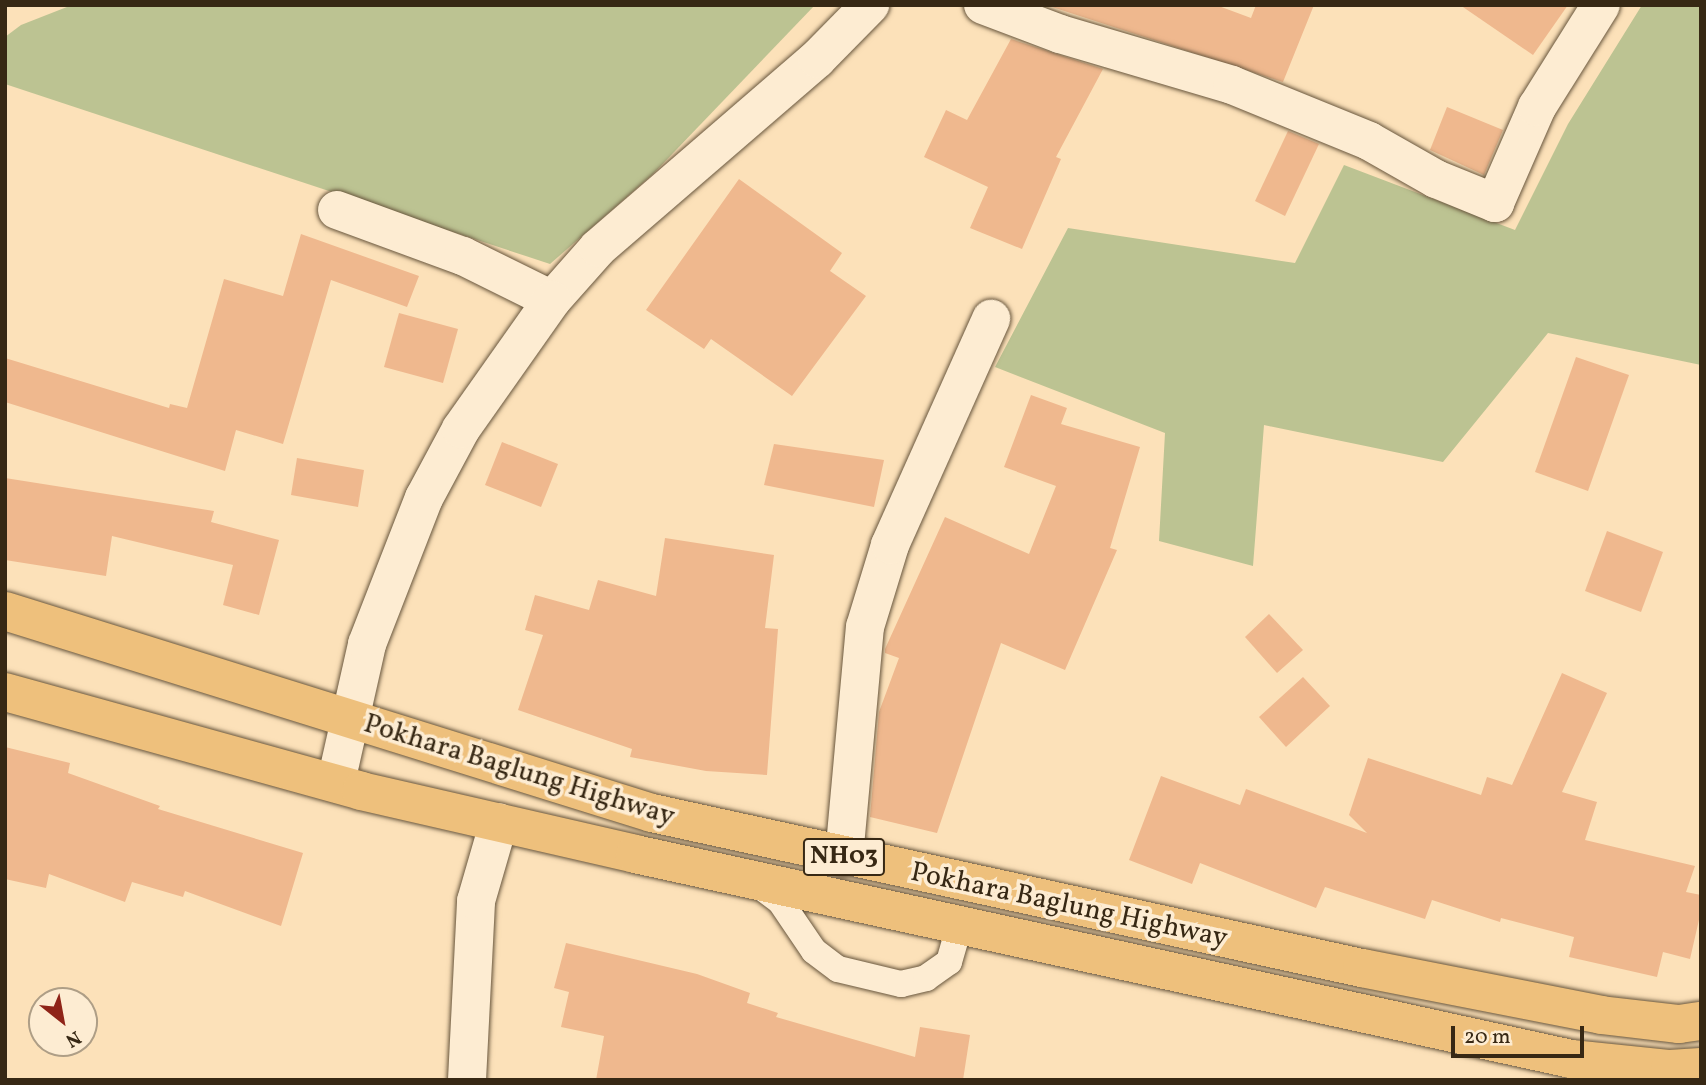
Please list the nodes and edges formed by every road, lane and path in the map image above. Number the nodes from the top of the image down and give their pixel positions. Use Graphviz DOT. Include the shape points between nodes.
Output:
graph roads {
  1 [pos="870,5"];
  2 [pos="983,5"];
  3 [pos="1601,5"];
  4 [pos="338,210"];
  5 [pos="552,300"];
  6 [pos="991,319"];
  7 [pos="5,611"];
  8 [pos="5,692"];
  9 [pos="347,720"];
  10 [pos="336,782"];
  11 [pos="499,822"];
  12 [pos="844,857"];
  13 [pos="752,880"];
  14 [pos="960,924"];
  15 [pos="1699,1018"];
  16 [pos="1701,1067"];
  17 [pos="467,1080"];
  1 -- 5 [label="street" via="807,68 598,248"];
  2 -- 3 [label="street" via="1060,34 1232,85 1369,141 1436,179 1495,203 1537,107"];
  4 -- 5 [label="street" via="463,256"];
  5 -- 9 [label="street" via="461,429 424,498 367,644"];
  6 -- 12 [label="street" via="890,545 865,627"];
  7 -- 9 [label="highway, Pokhara Baglung Highway / NH03"];
  8 -- 10 [label="highway, Pokhara Baglung Highway"];
  9 -- 10 [label="street"];
  9 -- 12 [label="highway, Pokhara Baglung Highway / NH03" via="652,813"];
  10 -- 11 [label="highway, Pokhara Baglung Highway"];
  11 -- 13 [label="highway, Pokhara Baglung Highway"];
  11 -- 17 [label="street" via="476,901"];
  12 -- 15 [label="highway, Pokhara Baglung Highway / NH03" via="1601,1015"];
  13 -- 14 [label="highway, Pokhara Baglung Highway"];
  13 -- 14 [label="lane" via="780,901 814,951 838,969 901,984 926,978 949,962"];
  14 -- 16 [label="highway, Pokhara Baglung Highway" via="1571,1059 1658,1068"];
}
